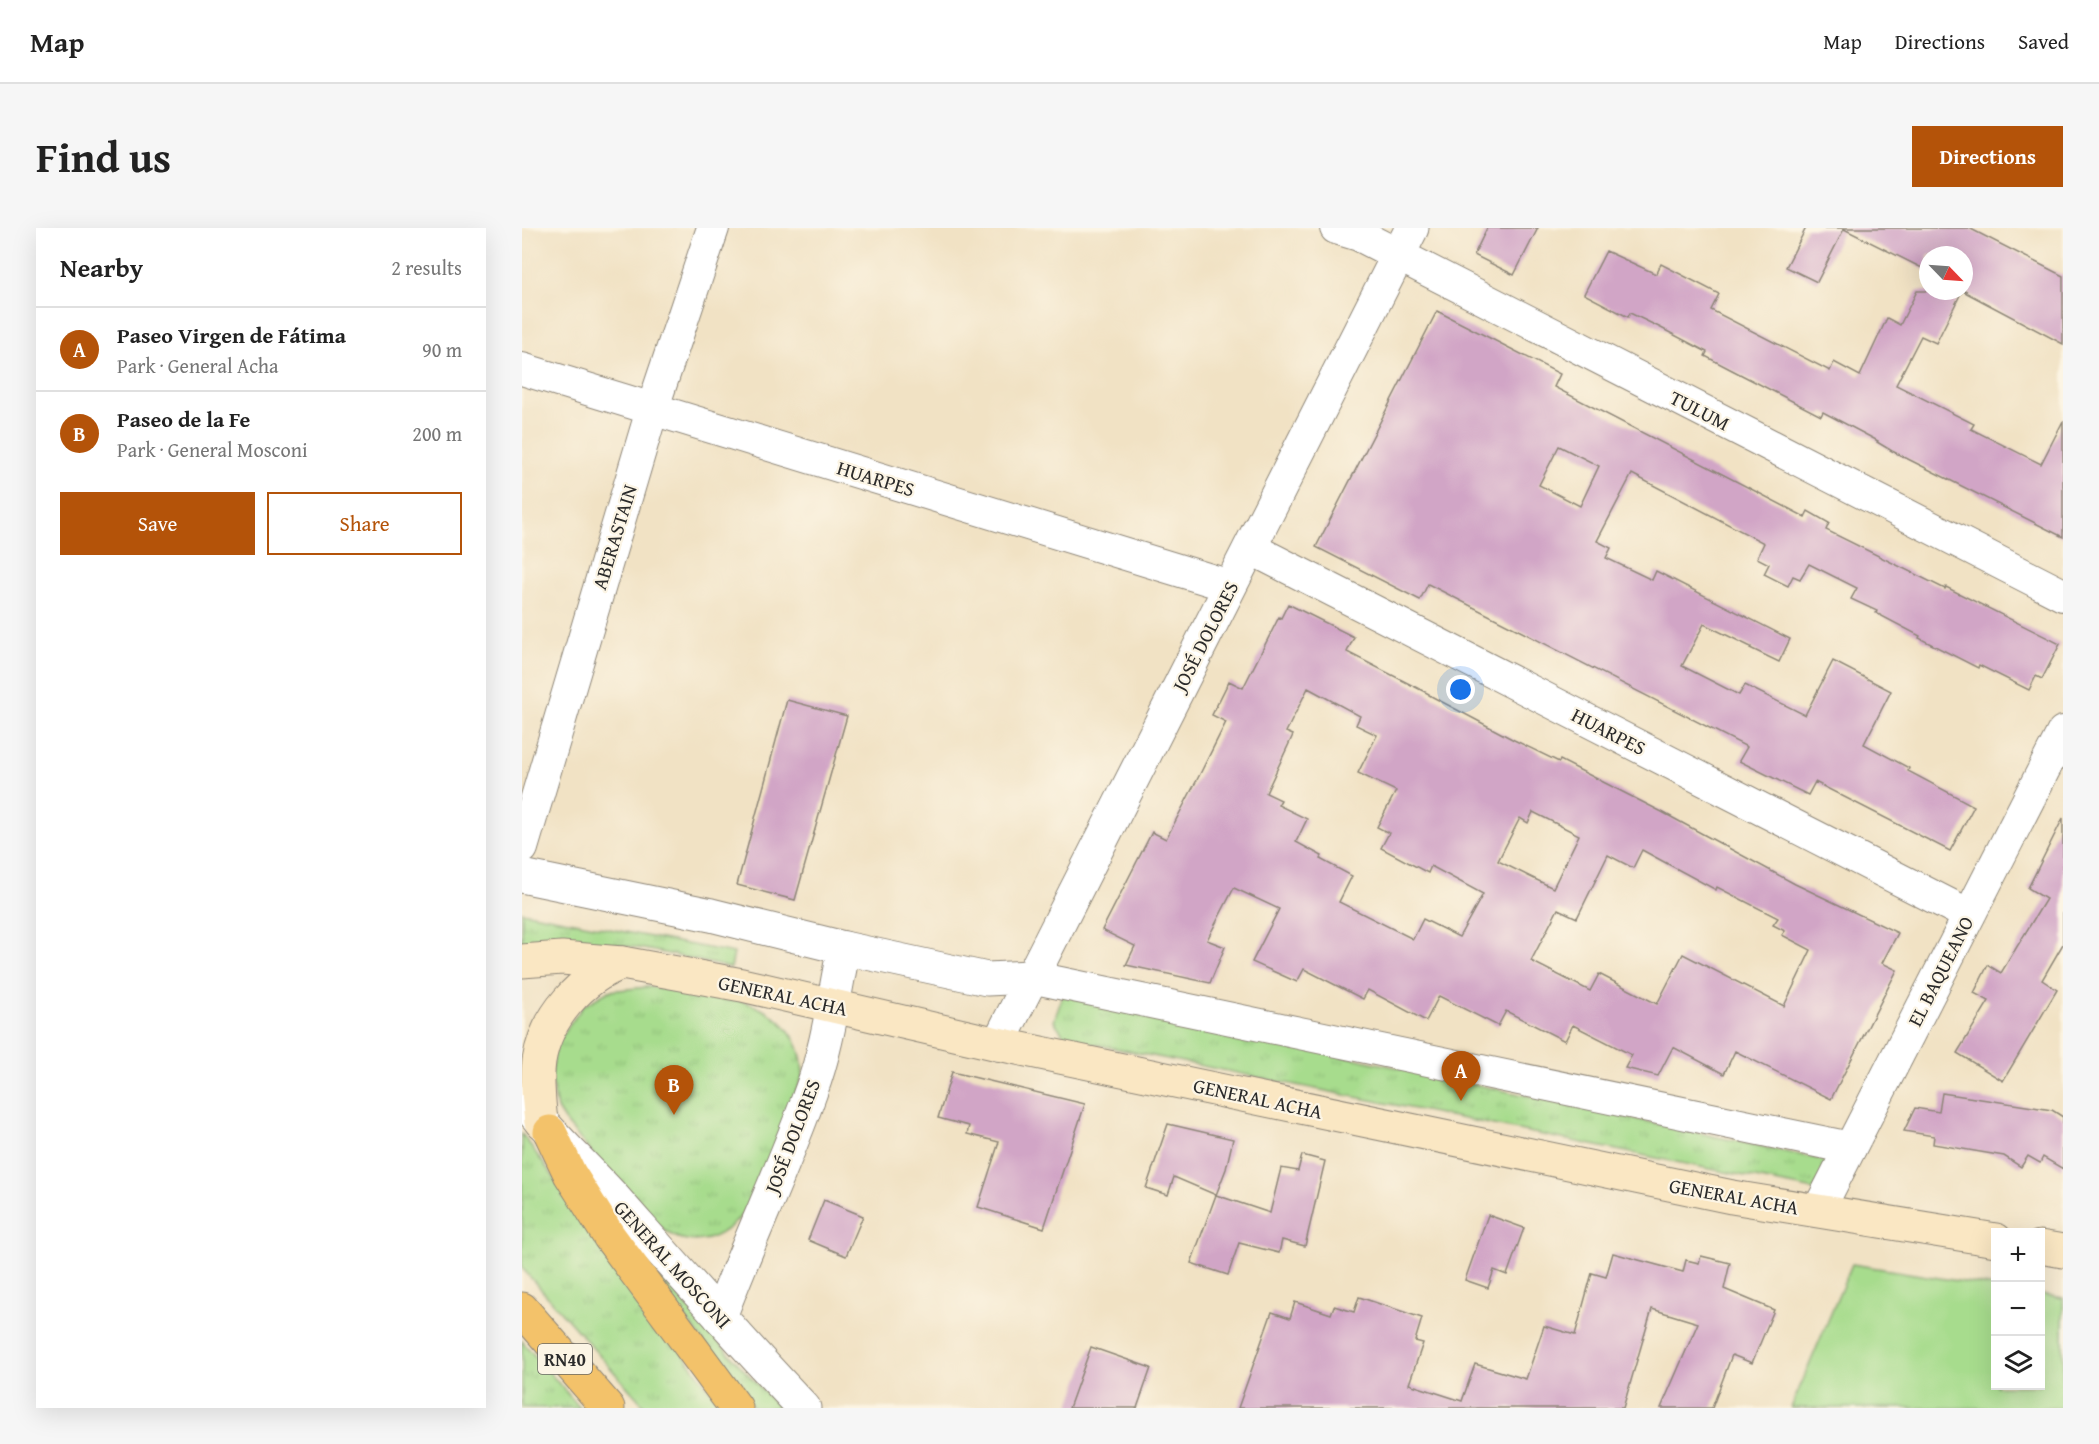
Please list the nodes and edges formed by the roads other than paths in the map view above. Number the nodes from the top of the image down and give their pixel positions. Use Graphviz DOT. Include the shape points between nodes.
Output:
graph roads {
  1 [pos="713,228"];
  2 [pos="1336,228"];
  3 [pos="1405,242"];
  4 [pos="522,369"];
  5 [pos="652,410"];
  6 [pos="1250,548"];
  7 [pos="1230,586"];
  8 [pos="2063,595"];
  9 [pos="2063,732"];
  10 [pos="522,848"];
  11 [pos="522,876"];
  12 [pos="1969,915"];
  13 [pos="844,948"];
  14 [pos="522,961"];
  15 [pos="622,963"];
  16 [pos="1031,977"];
  17 [pos="832,1005"];
  18 [pos="998,1044"];
  19 [pos="538,1118"];
  20 [pos="1850,1148"];
  21 [pos="1818,1211"];
  22 [pos="1991,1239"];
  23 [pos="2045,1248"];
  24 [pos="2063,1251"];
  25 [pos="522,1310"];
  26 [pos="720,1317"];
  27 [pos="608,1408"];
  28 [pos="736,1408"];
  29 [pos="804,1408"];
  1 -- 5 [label="street, ABERASTAIN"];
  2 -- 3 [label="street, TULUM"];
  3 -- 6 [label="street, JOSÉ DOLORES"];
  3 -- 8 [label="street, TULUM"];
  4 -- 5 [label="street, HUARPES"];
  5 -- 7 [label="street, HUARPES"];
  5 -- 10 [label="street, ABERASTAIN"];
  6 -- 7 [label="street, JOSÉ DOLORES"];
  6 -- 12 [label="street, HUARPES"];
  7 -- 16 [label="street, JOSÉ DOLORES"];
  9 -- 12 [label="street, EL BAQUEANO"];
  11 -- 13 [label="street" via="711,915"];
  12 -- 20 [label="street, EL BAQUEANO"];
  13 -- 16 [label="street" via="987,979"];
  13 -- 17 [label="street, JOSÉ DOLORES"];
  14 -- 15 [label="main road, GENERAL ACHA" via="562,958"];
  15 -- 17 [label="main road, GENERAL ACHA"];
  15 -- 19 [label="main road" via="604,969 563,1005 542,1043"];
  16 -- 18 [label="street, JOSÉ DOLORES"];
  16 -- 20 [label="street"];
  17 -- 18 [label="main road, GENERAL ACHA"];
  17 -- 26 [label="street, JOSÉ DOLORES" via="812,1090"];
  18 -- 21 [label="main road, GENERAL ACHA" via="1732,1197"];
  19 -- 26 [label="street, GENERAL MOSCONI"];
  19 -- 28 [label="highway" via="597,1218"];
  20 -- 21 [label="street, EL BAQUEANO"];
  21 -- 22 [label="main road, GENERAL ACHA"];
  23 -- 24 [label="main road"];
  25 -- 27 [label="highway, RN40"];
  26 -- 29 [label="street, GENERAL MOSCONI"];
}
